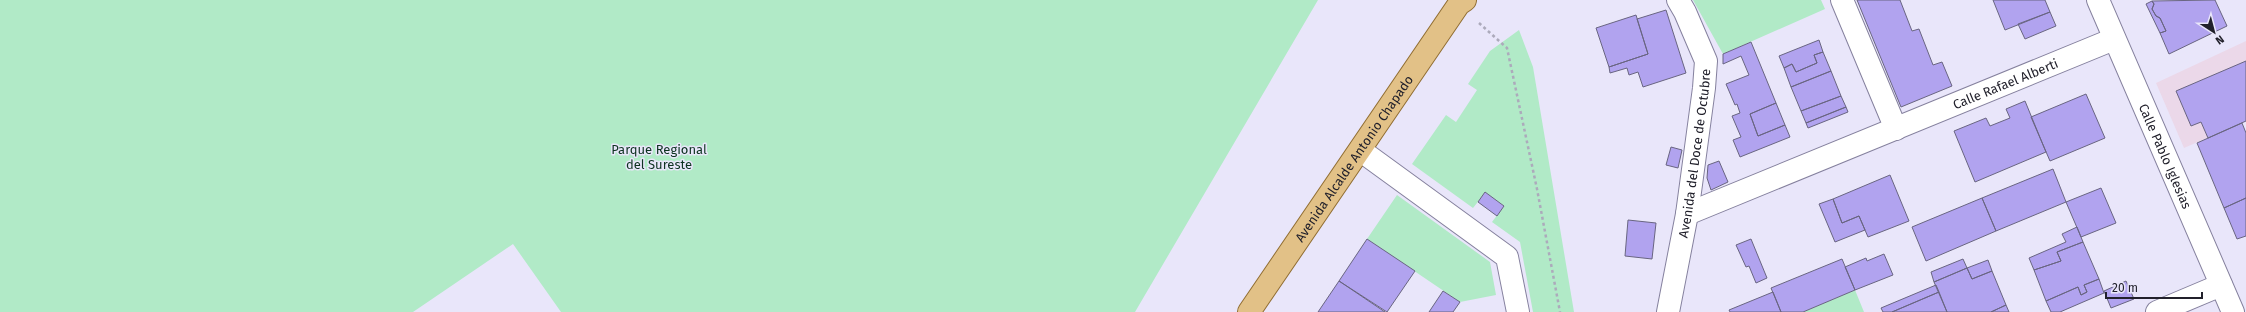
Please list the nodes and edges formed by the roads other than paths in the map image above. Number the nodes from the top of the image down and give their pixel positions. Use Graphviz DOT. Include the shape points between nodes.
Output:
graph roads {
  1 [pos="1678,0"];
  2 [pos="1842,0"];
  3 [pos="2098,0"];
  4 [pos="1461,1"];
  5 [pos="2114,39"];
  6 [pos="1896,129"];
  7 [pos="1360,150"];
  8 [pos="1687,214"];
  9 [pos="2221,285"];
  10 [pos="1248,312"];
  11 [pos="1518,312"];
  12 [pos="1668,312"];
  13 [pos="2157,312"];
  14 [pos="2233,312"];
  1 -- 8 [label="street, Avenida del Doce de Octubre" via="1706,61"];
  2 -- 6 [label="street"];
  3 -- 5 [label="street, Calle Pablo Iglesias"];
  4 -- 7 [label="main road, Avenida Alcalde Antonio Chapado"];
  5 -- 6 [label="street, Calle Rafael Alberti"];
  5 -- 9 [label="street, Calle Pablo Iglesias"];
  6 -- 8 [label="street, Calle Rafael Alberti"];
  7 -- 10 [label="main road, Avenida Alcalde Antonio Chapado"];
  7 -- 11 [label="street" via="1507,257"];
  8 -- 12 [label="street, Avenida del Doce de Octubre"];
  9 -- 13 [label="street"];
  9 -- 14 [label="street, Calle Pablo Iglesias"];
}
